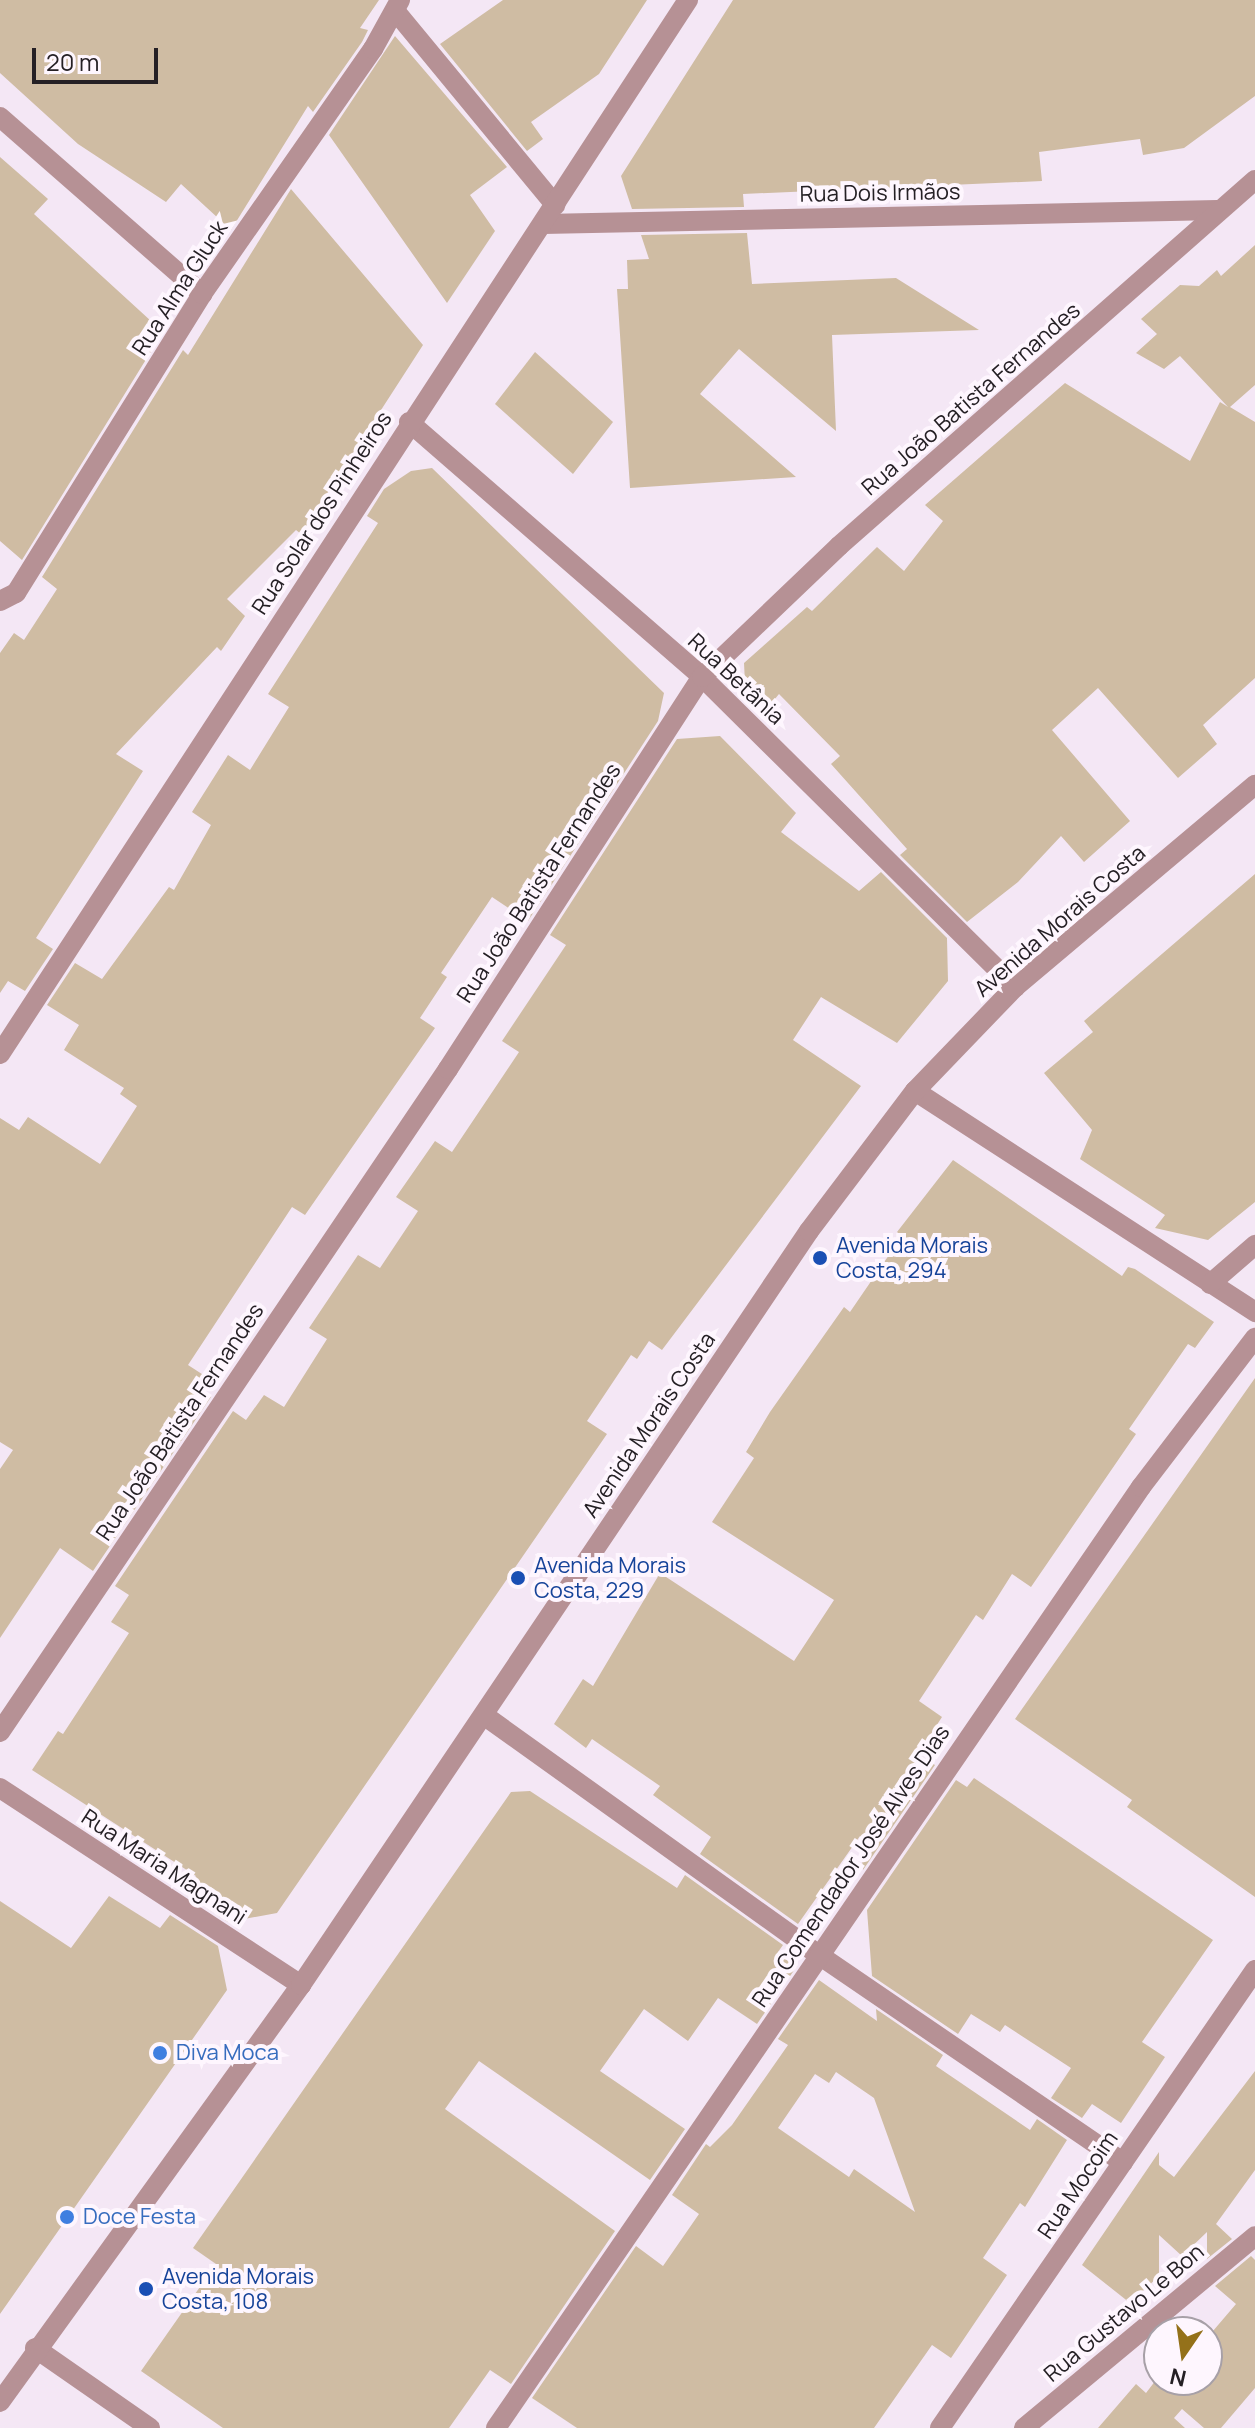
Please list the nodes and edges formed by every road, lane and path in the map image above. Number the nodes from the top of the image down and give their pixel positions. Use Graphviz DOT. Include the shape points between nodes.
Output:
graph roads {
  1 [pos="688,0"];
  2 [pos="398,6"];
  3 [pos="0,117"];
  4 [pos="1253,184"];
  5 [pos="555,205"];
  6 [pos="1218,210"];
  7 [pos="543,224"];
  8 [pos="202,294"];
  9 [pos="409,422"];
  10 [pos="1,601"];
  11 [pos="702,677"];
  12 [pos="1255,785"];
  13 [pos="1015,987"];
  14 [pos="0,1054"];
  15 [pos="915,1091"];
  16 [pos="1255,1245"];
  17 [pos="1210,1284"];
  18 [pos="1255,1312"];
  19 [pos="1255,1338"];
  20 [pos="485,1716"];
  21 [pos="0,1732"];
  22 [pos="0,1788"];
  23 [pos="819,1955"];
  24 [pos="1255,1970"];
  25 [pos="301,1985"];
  26 [pos="1123,2162"];
  27 [pos="1255,2236"];
  28 [pos="35,2348"];
  29 [pos="0,2402"];
  30 [pos="150,2428"];
  31 [pos="496,2428"];
  32 [pos="940,2428"];
  33 [pos="1024,2428"];
  1 -- 5 [label="street, Rua Solar dos Pinheiros"];
  2 -- 5 [label="street"];
  2 -- 8 [label="street, Rua Alma Gluck"];
  3 -- 8 [label="street"];
  4 -- 6 [label="street, Rua João Batista Fernandes"];
  5 -- 7 [label="street, Rua Solar dos Pinheiros"];
  6 -- 7 [label="street, Rua Dois Irmãos"];
  6 -- 11 [label="street, Rua João Batista Fernandes" via="770,608"];
  7 -- 9 [label="street, Rua Solar dos Pinheiros"];
  8 -- 10 [label="street, Rua Alma Gluck" via="16,593"];
  9 -- 11 [label="street, Rua Betânia"];
  9 -- 14 [label="street, Rua Solar dos Pinheiros"];
  11 -- 13 [label="street, Rua Betânia"];
  11 -- 21 [label="street, Rua João Batista Fernandes" via="448,1069"];
  12 -- 13 [label="street, Avenida Morais Costa"];
  13 -- 15 [label="street, Avenida Morais Costa"];
  15 -- 17 [label="street"];
  15 -- 20 [label="street, Avenida Morais Costa" via="809,1231"];
  16 -- 17 [label="street"];
  17 -- 18 [label="street"];
  19 -- 23 [label="street, Rua Comendador José Alves Dias" via="1141,1487"];
  20 -- 23 [label="street"];
  20 -- 25 [label="street, Avenida Morais Costa"];
  22 -- 25 [label="street, Rua Maria Magnani"];
  23 -- 26 [label="street"];
  23 -- 31 [label="street, Rua Comendador José Alves Dias"];
  24 -- 26 [label="street, Rua Mocoim"];
  25 -- 28 [label="street, Avenida Morais Costa"];
  26 -- 32 [label="street, Rua Mocoim"];
  27 -- 33 [label="street, Rua Gustavo Le Bon"];
  28 -- 29 [label="street, Avenida Morais Costa"];
  28 -- 30 [label="street"];
}
